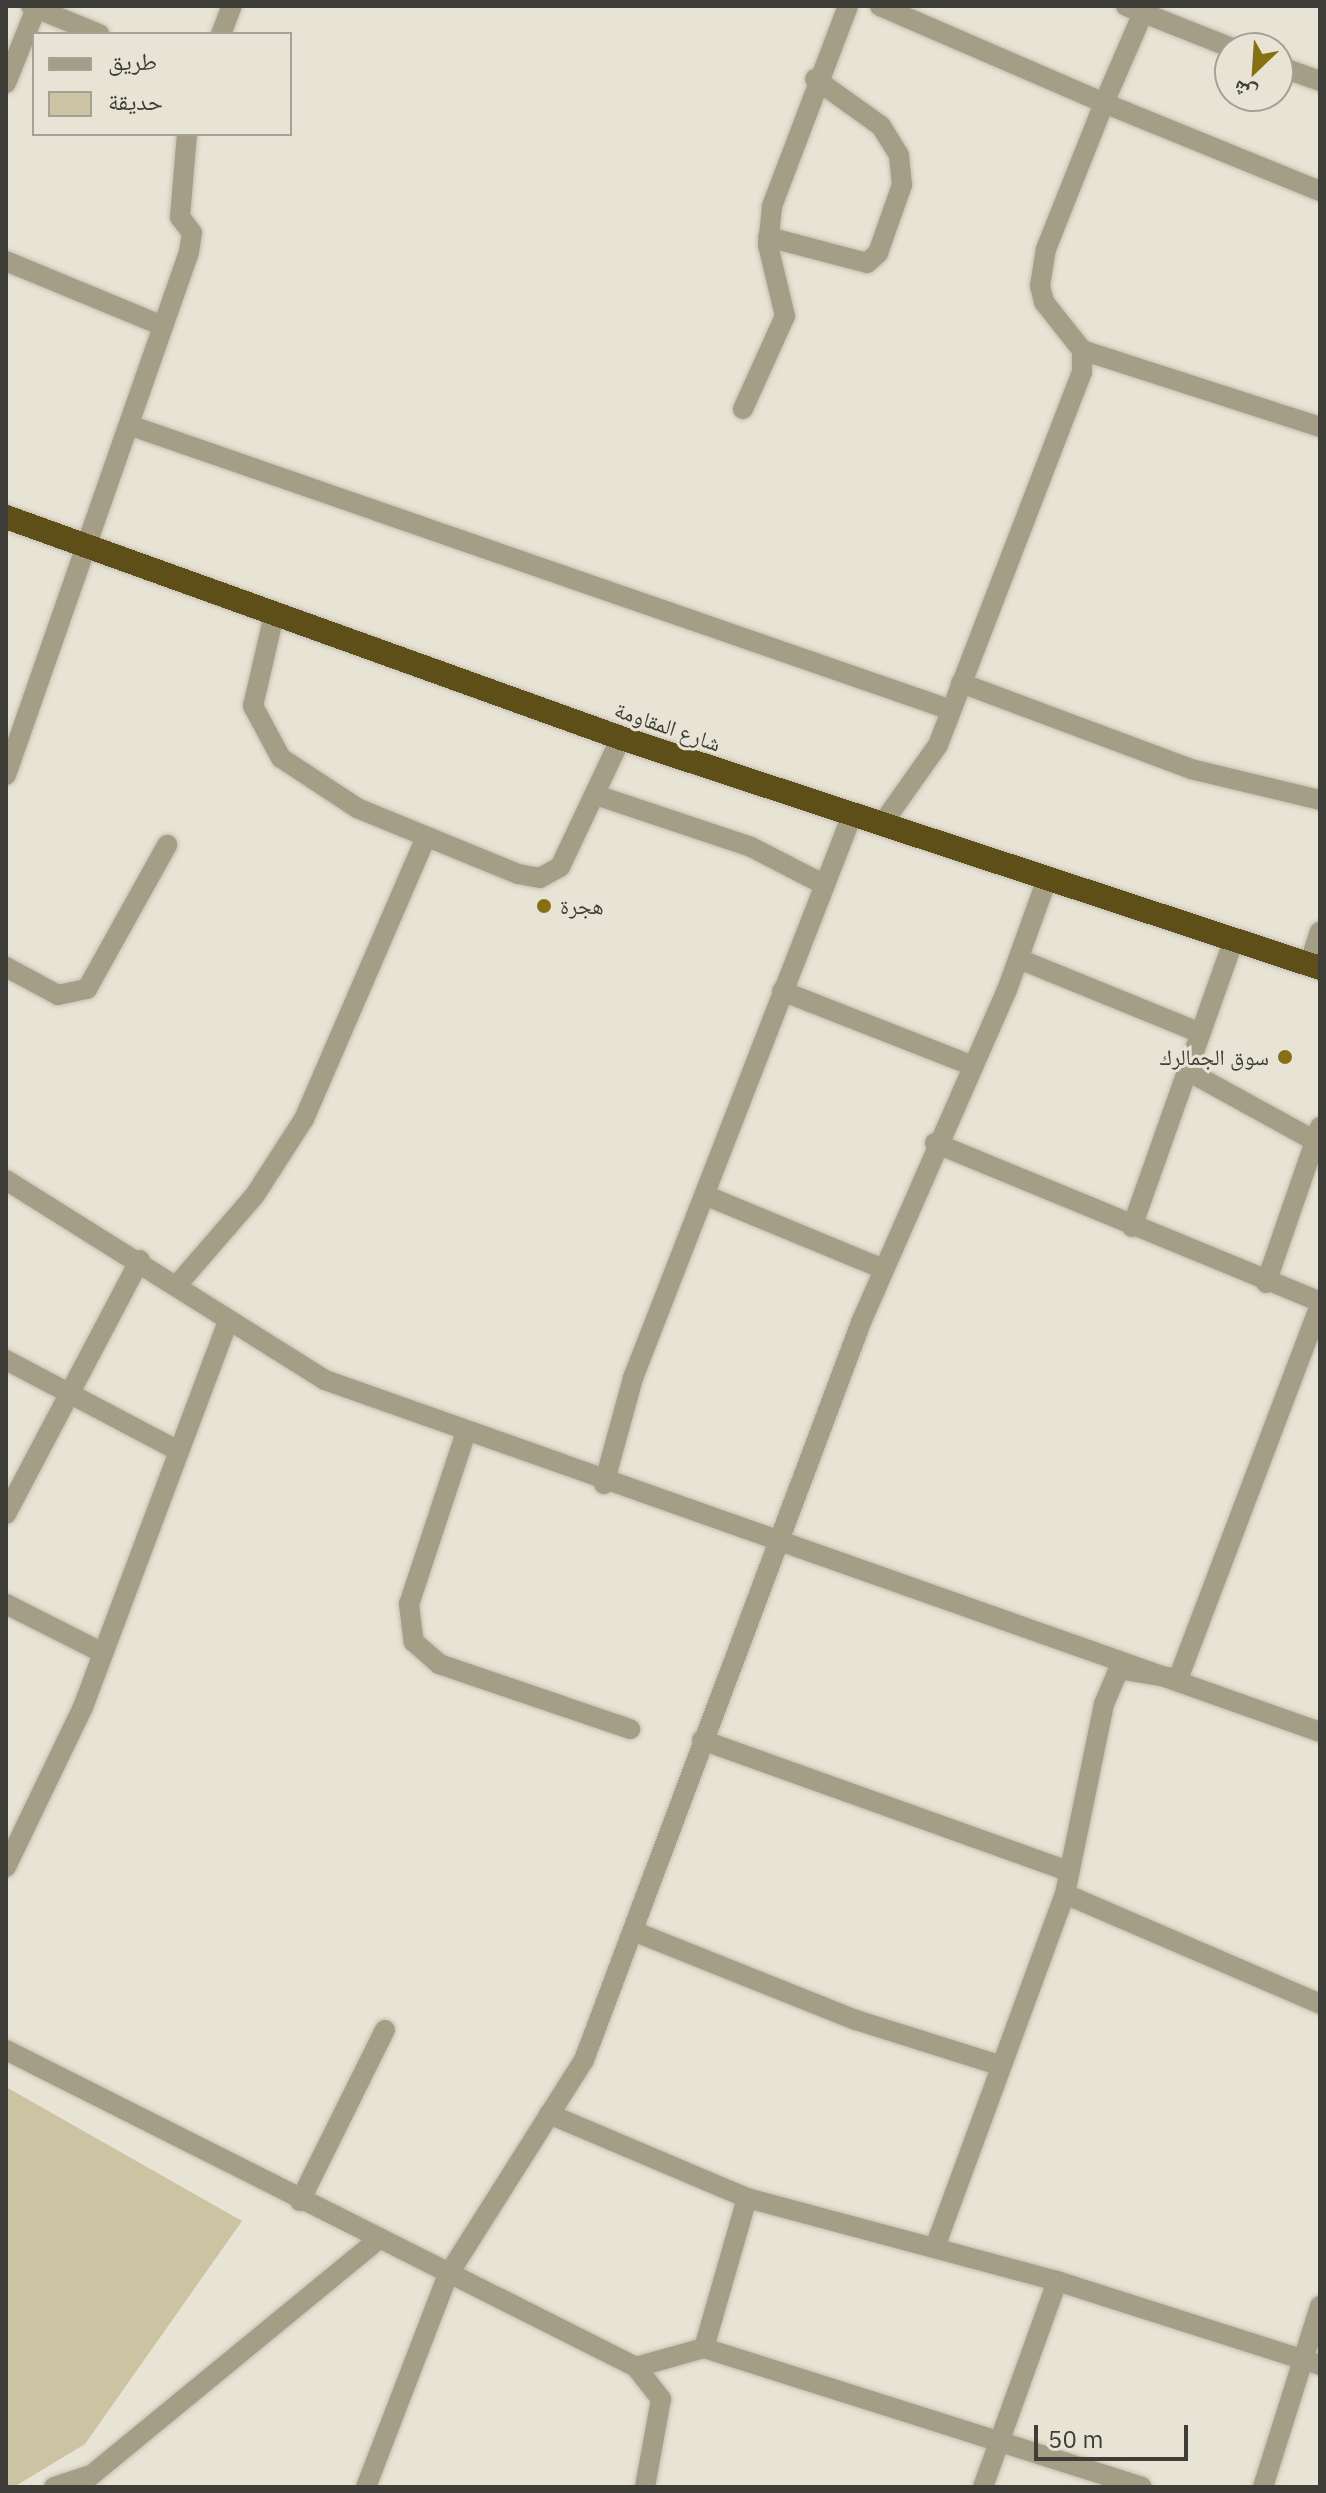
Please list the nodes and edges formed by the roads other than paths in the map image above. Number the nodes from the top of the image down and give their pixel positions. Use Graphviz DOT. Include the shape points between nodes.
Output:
graph roads {
  1 [pos="232,6"];
  2 [pos="848,6"];
  3 [pos="880,6"];
  4 [pos="35,7"];
  5 [pos="1139,8"];
  6 [pos="94,32"];
  7 [pos="222,32"];
  8 [pos="1214,40"];
  9 [pos="1294,72"];
  10 [pos="7,78"];
  11 [pos="815,79"];
  12 [pos="1320,81"];
  13 [pos="1104,103"];
  14 [pos="187,136"];
  15 [pos="1320,191"];
  16 [pos="768,237"];
  17 [pos="6,261"];
  18 [pos="163,326"];
  19 [pos="1082,350"];
  20 [pos="743,409"];
  21 [pos="129,425"];
  22 [pos="1320,427"];
  23 [pos="6,517"];
  24 [pos="87,545"];
  25 [pos="274,615"];
  26 [pos="961,683"];
  27 [pos="951,710"];
  28 [pos="621,738"];
  29 [pos="6,775"];
  30 [pos="596,795"];
  31 [pos="1320,800"];
  32 [pos="852,815"];
  33 [pos="882,824"];
  34 [pos="425,839"];
  35 [pos="167,845"];
  36 [pos="1047,879"];
  37 [pos="825,885"];
  38 [pos="1320,932"];
  39 [pos="1234,939"];
  40 [pos="1019,959"];
  41 [pos="1315,966"];
  42 [pos="6,967"];
  43 [pos="782,991"];
  44 [pos="1200,1033"];
  45 [pos="973,1066"];
  46 [pos="1186,1070"];
  47 [pos="1317,1134"];
  48 [pos="935,1143"];
  49 [pos="6,1180"];
  50 [pos="707,1196"];
  51 [pos="1132,1227"];
  52 [pos="140,1260"];
  53 [pos="883,1269"];
  54 [pos="1266,1283"];
  55 [pos="178,1284"];
  56 [pos="1320,1304"];
  57 [pos="228,1322"];
  58 [pos="6,1360"];
  59 [pos="65,1394"];
  60 [pos="465,1435"];
  61 [pos="177,1450"];
  62 [pos="604,1484"];
  63 [pos="6,1514"];
  64 [pos="782,1542"];
  65 [pos="6,1604"];
  66 [pos="103,1653"];
  67 [pos="1178,1679"];
  68 [pos="630,1729"];
  69 [pos="1320,1732"];
  70 [pos="702,1740"];
  71 [pos="6,1865"];
  72 [pos="1065,1870"];
  73 [pos="1065,1894"];
  74 [pos="633,1931"];
  75 [pos="1320,2004"];
  76 [pos="385,2030"];
  77 [pos="6,2050"];
  78 [pos="999,2065"];
  79 [pos="549,2114"];
  80 [pos="747,2198"];
  81 [pos="300,2201"];
  82 [pos="376,2241"];
  83 [pos="935,2247"];
  84 [pos="448,2275"];
  85 [pos="1057,2281"];
  86 [pos="1320,2306"];
  87 [pos="704,2348"];
  88 [pos="1311,2362"];
  89 [pos="636,2367"];
  90 [pos="999,2440"];
  91 [pos="84,2481"];
  92 [pos="54,2487"];
  93 [pos="366,2487"];
  94 [pos="645,2487"];
  95 [pos="983,2487"];
  96 [pos="1141,2487"];
  97 [pos="1263,2487"];
  1 -- 7 [label="street"];
  2 -- 11 [label="street"];
  3 -- 13 [label="street"];
  4 -- 6 [label="street"];
  4 -- 10 [label="street"];
  5 -- 8 [label="street"];
  5 -- 13 [label="street"];
  9 -- 12 [label="street"];
  11 -- 16 [label="street"];
  11 -- 16 [label="street" via="889,136 902,185 878,253 867,263"];
  13 -- 15 [label="street"];
  13 -- 19 [label="street" via="1046,249 1040,286 1044,302"];
  14 -- 18 [label="street" via="180,217 192,233"];
  16 -- 20 [label="street" via="785,316"];
  17 -- 18 [label="street"];
  18 -- 21 [label="street"];
  19 -- 22 [label="street"];
  19 -- 26 [label="street" via="1082,372"];
  21 -- 24 [label="street"];
  21 -- 27 [label="street"];
  23 -- 24 [label="highway, شارع المقاومة"];
  24 -- 25 [label="highway, شارع المقاومة"];
  24 -- 29 [label="street"];
  25 -- 28 [label="highway, شارع المقاومة"];
  25 -- 34 [label="street" via="253,706 260,729 299,772"];
  26 -- 27 [label="street"];
  26 -- 31 [label="street" via="1191,769"];
  27 -- 33 [label="street" via="926,767"];
  28 -- 30 [label="street"];
  28 -- 32 [label="highway, شارع المقاومة"];
  30 -- 34 [label="street" via="560,867 540,878"];
  30 -- 37 [label="street" via="751,847"];
  32 -- 33 [label="highway, شارع المقاومة"];
  32 -- 37 [label="street"];
  33 -- 36 [label="highway, شارع المقاومة"];
  34 -- 55 [label="street" via="304,1119 255,1195"];
  35 -- 42 [label="street" via="87,989 58,995"];
  36 -- 39 [label="highway, شارع المقاومة"];
  36 -- 40 [label="street"];
  37 -- 43 [label="street"];
  38 -- 41 [label="street"];
  39 -- 41 [label="highway, شارع المقاومة"];
  39 -- 44 [label="street"];
  40 -- 44 [label="street"];
  40 -- 45 [label="street"];
  43 -- 45 [label="street"];
  43 -- 50 [label="street"];
  44 -- 46 [label="street"];
  45 -- 48 [label="street"];
  46 -- 47 [label="street"];
  46 -- 51 [label="street"];
  47 -- 54 [label="street"];
  48 -- 51 [label="street"];
  48 -- 53 [label="street"];
  49 -- 52 [label="street"];
  50 -- 53 [label="street"];
  50 -- 62 [label="street" via="633,1378"];
  51 -- 54 [label="street"];
  52 -- 55 [label="street"];
  52 -- 59 [label="street"];
  53 -- 64 [label="street"];
  54 -- 56 [label="street"];
  55 -- 57 [label="street"];
  56 -- 67 [label="street"];
  57 -- 60 [label="street" via="325,1380"];
  57 -- 61 [label="street"];
  58 -- 59 [label="street"];
  59 -- 61 [label="street"];
  59 -- 63 [label="street"];
  60 -- 62 [label="street"];
  60 -- 68 [label="street" via="409,1604 414,1642 439,1664"];
  61 -- 66 [label="street"];
  62 -- 64 [label="street"];
  64 -- 67 [label="street"];
  64 -- 70 [label="street"];
  65 -- 66 [label="street"];
  66 -- 71 [label="street"];
  67 -- 69 [label="street"];
  67 -- 72 [label="street" via="1119,1669"];
  70 -- 72 [label="street"];
  70 -- 74 [label="street"];
  72 -- 73 [label="street"];
  73 -- 75 [label="street"];
  73 -- 78 [label="street"];
  74 -- 78 [label="street" via="856,2020"];
  74 -- 79 [label="street" via="584,2060"];
  76 -- 81 [label="street"];
  77 -- 81 [label="street"];
  78 -- 83 [label="street"];
  79 -- 80 [label="street"];
  79 -- 84 [label="street"];
  80 -- 83 [label="street"];
  80 -- 87 [label="street"];
  81 -- 82 [label="street"];
  82 -- 84 [label="street"];
  82 -- 91 [label="street"];
  83 -- 85 [label="street"];
  84 -- 89 [label="street"];
  84 -- 93 [label="street"];
  85 -- 88 [label="street"];
  85 -- 90 [label="street"];
  86 -- 88 [label="street"];
  87 -- 89 [label="street"];
  87 -- 90 [label="street"];
  88 -- 97 [label="street"];
  89 -- 94 [label="street" via="661,2399"];
  90 -- 95 [label="street"];
  90 -- 96 [label="street"];
  91 -- 92 [label="street"];
}
